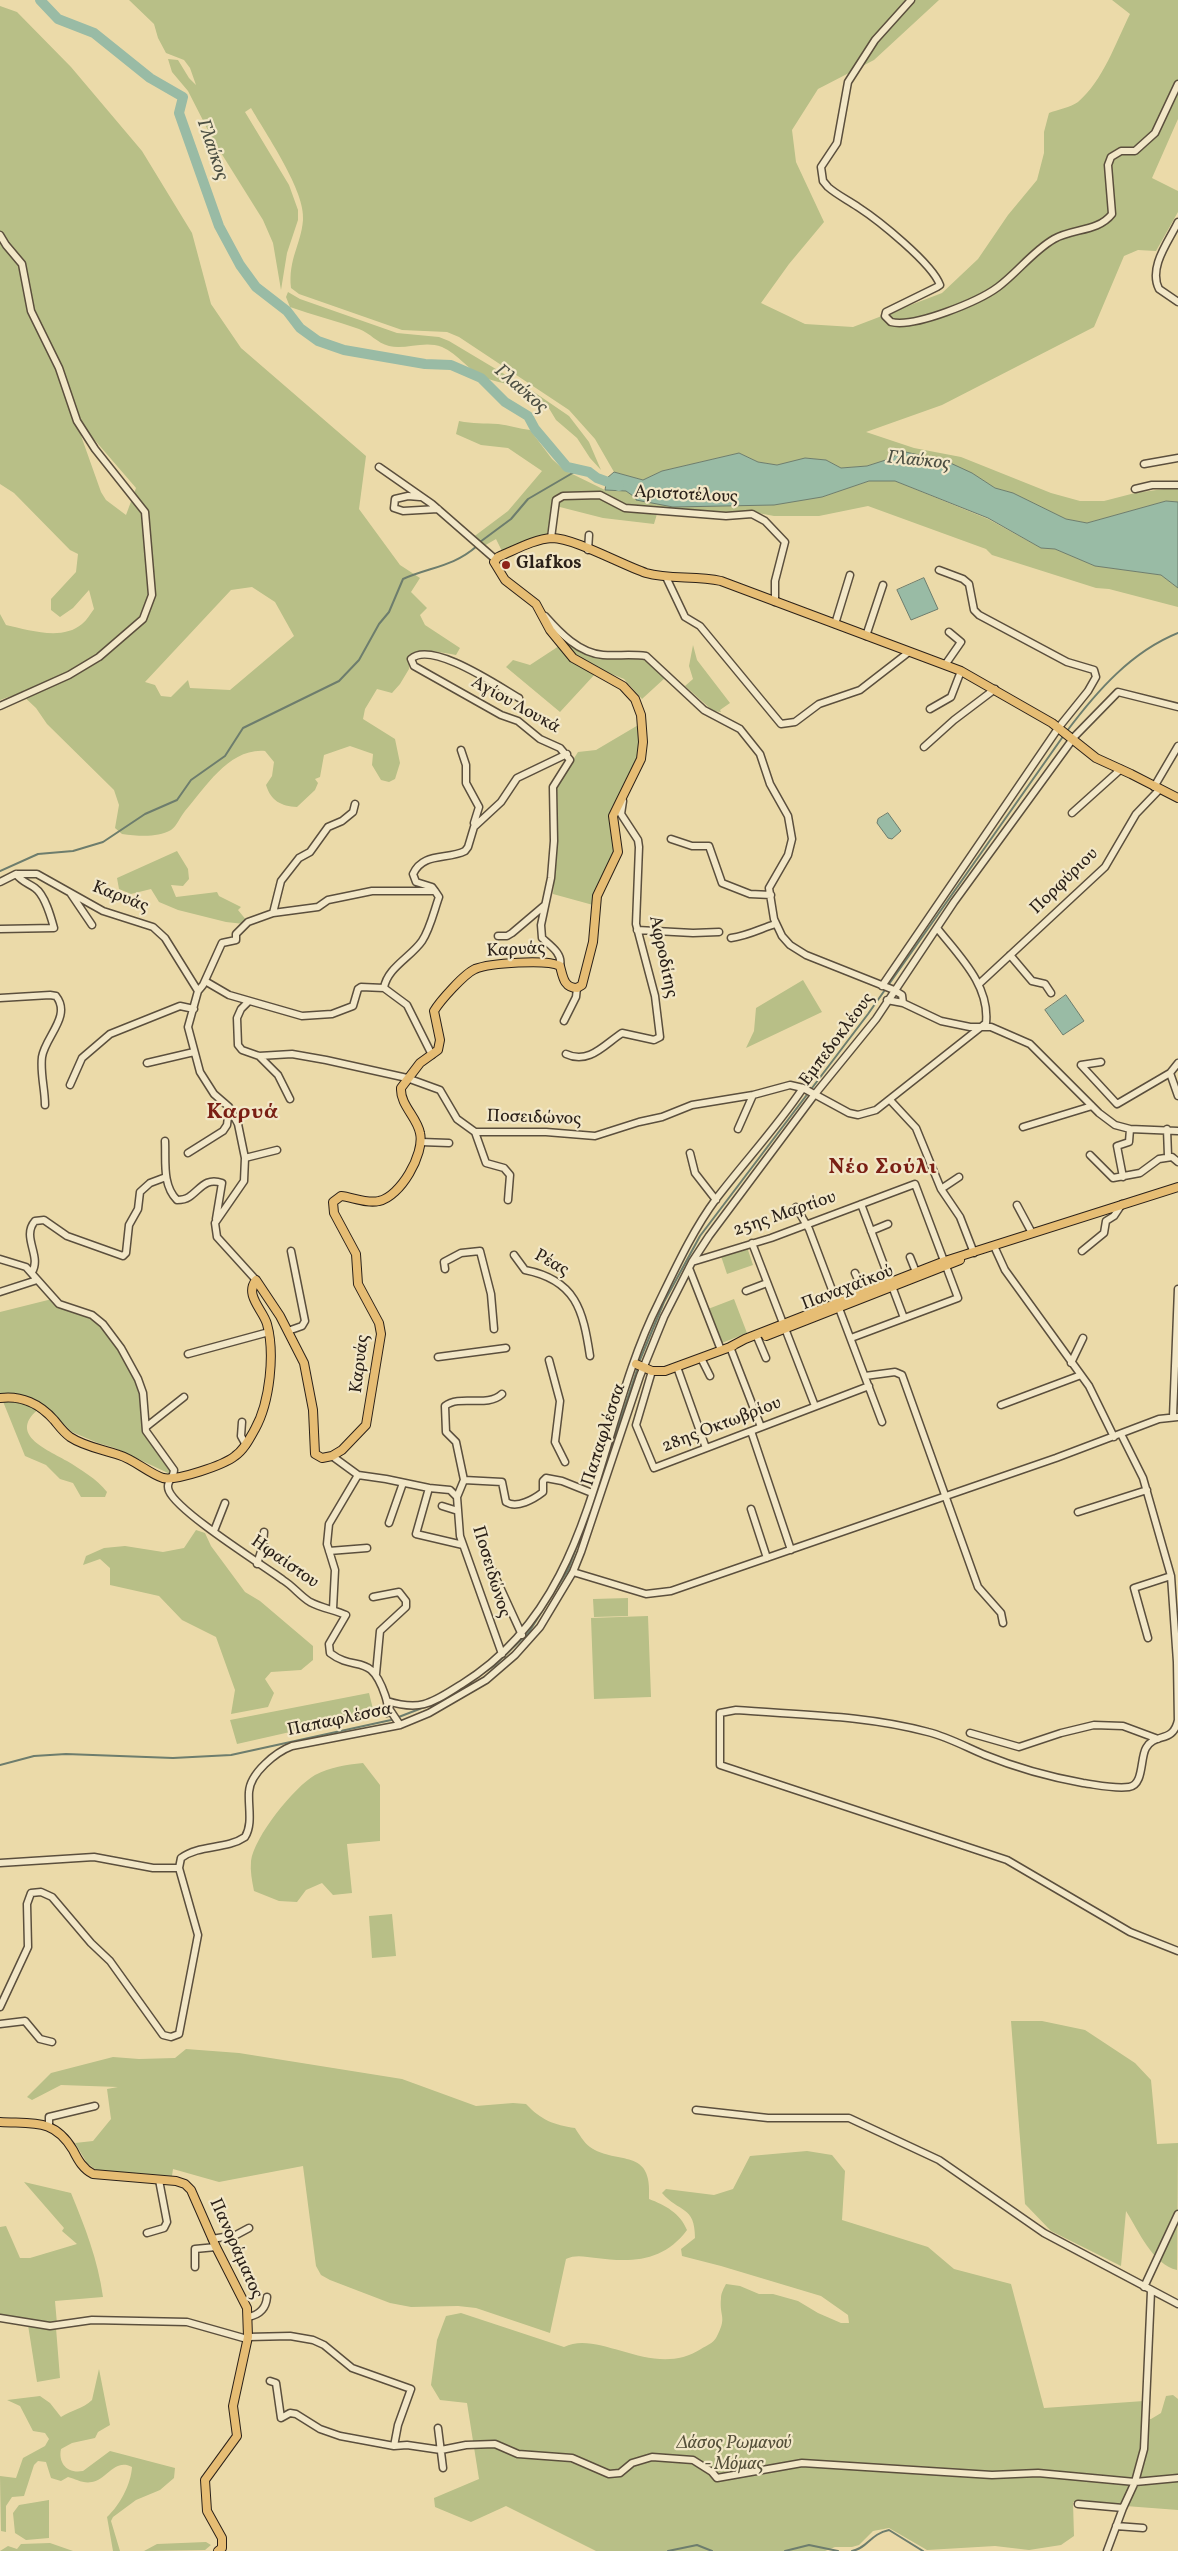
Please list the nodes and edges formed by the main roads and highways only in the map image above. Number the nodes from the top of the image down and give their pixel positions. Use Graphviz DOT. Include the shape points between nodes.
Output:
graph roads {
  1 [pos="1178,798"];
  2 [pos="1178,1187"];
  3 [pos="946,1264"];
  4 [pos="892,1285"];
  5 [pos="838,1306"];
  6 [pos="784,1327"];
  7 [pos="730,1347"];
  8 [pos="640,1366"];
  9 [pos="0,1398"];
  10 [pos="0,2122"];
  11 [pos="218,2551"];
  1 -- 9 [label="main road, Καρυάς" via="1096,758 1060,729 961,671 709,578 646,573 551,538 530,543 495,559 494,565 499,574 536,604 550,630 573,658 623,686 640,708 641,759 613,816 618,844 616,857 598,892 587,971 582,985 577,988 567,985 560,966 548,962 483,967 467,974 434,1011 440,1045 400,1088 420,1132 415,1165 393,1192 381,1201 341,1196 333,1202 334,1214 356,1254 358,1284 381,1331 366,1425 332,1456 322,1458 314,1452 313,1410 306,1370 288,1331 256,1280 251,1293 264,1315 269,1332 268,1383 258,1422 246,1445 223,1463 164,1478 122,1456 77,1441 66,1434 46,1411 31,1402"];
  2 -- 3 [label="main road, Παναχαϊκού"];
  3 -- 4 [label="main road, Παναχαϊκού"];
  3 -- 4 [label="main road, Παναχαϊκού" via="916,1272"];
  4 -- 5 [label="main road, Παναχαϊκού"];
  4 -- 5 [label="main road, Παναχαϊκού" via="864,1293"];
  5 -- 6 [label="main road, Παναχαϊκού"];
  6 -- 7 [label="main road, Παναχαϊκού"];
  6 -- 7 [label="main road, Παναχαϊκού"];
  7 -- 8 [label="main road, Παναχαϊκού" via="665,1371 652,1371"];
  10 -- 11 [label="main road, Πανοράματος" via="49,2126 64,2136 90,2173 182,2183 189,2187 246,2304 248,2317 248,2338 233,2406 237,2436 205,2480 208,2513 223,2540"];
}
